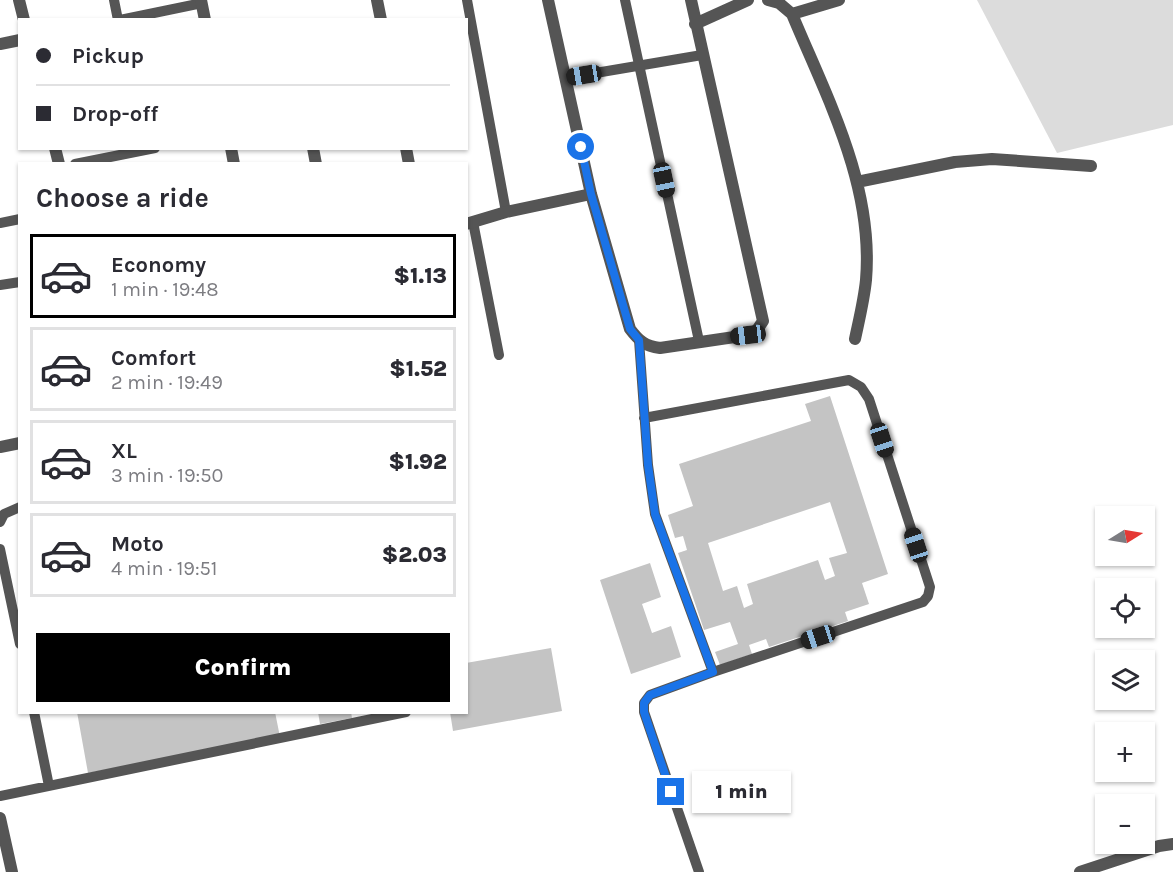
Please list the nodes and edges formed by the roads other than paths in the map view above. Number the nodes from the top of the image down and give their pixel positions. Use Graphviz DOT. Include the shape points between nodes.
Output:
graph roads {
  1 [pos="19,0"];
  2 [pos="114,0"];
  3 [pos="377,0"];
  4 [pos="467,0"];
  5 [pos="548,0"];
  6 [pos="625,0"];
  7 [pos="691,0"];
  8 [pos="748,0"];
  9 [pos="768,0"];
  10 [pos="839,0"];
  11 [pos="201,2"];
  12 [pos="792,14"];
  13 [pos="24,18"];
  14 [pos="118,18"];
  15 [pos="128,18"];
  16 [pos="205,18"];
  17 [pos="381,18"];
  18 [pos="695,24"];
  19 [pos="18,40"];
  20 [pos="0,44"];
  21 [pos="702,55"];
  22 [pos="639,65"];
  23 [pos="566,78"];
  24 [pos="145,150"];
  25 [pos="85,162"];
  26 [pos="1091,165"];
  27 [pos="857,182"];
  28 [pos="591,194"];
  29 [pos="506,212"];
  30 [pos="18,219"];
  31 [pos="0,223"];
  32 [pos="470,223"];
  33 [pos="18,282"];
  34 [pos="0,285"];
  35 [pos="855,339"];
  36 [pos="639,340"];
  37 [pos="699,341"];
  38 [pos="499,355"];
  39 [pos="644,418"];
  40 [pos="18,443"];
  41 [pos="0,447"];
  42 [pos="18,508"];
  43 [pos="0,522"];
  44 [pos="0,549"];
  45 [pos="18,634"];
  46 [pos="713,672"];
  47 [pos="33,714"];
  48 [pos="396,714"];
  49 [pos="49,786"];
  50 [pos="0,796"];
  51 [pos="0,819"];
  52 [pos="1173,844"];
  53 [pos="12,872"];
  54 [pos="699,872"];
  55 [pos="1080,872"];
  1 -- 13 [label="street"];
  2 -- 14 [label="lane"];
  3 -- 17 [label="street"];
  4 -- 29 [label="lane"];
  5 -- 23 [label="street"];
  6 -- 22 [label="lane"];
  7 -- 18 [label="street"];
  8 -- 18 [label="street"];
  9 -- 12 [label="street"];
  10 -- 12 [label="street"];
  11 -- 15 [label="lane"];
  11 -- 16 [label="street"];
  12 -- 27 [label="street" via="844,138"];
  18 -- 21 [label="street"];
  19 -- 20 [label="street"];
  21 -- 22 [label="lane"];
  21 -- 37 [label="street" via="763,321 758,330 748,335"];
  22 -- 23 [label="lane"];
  22 -- 37 [label="lane"];
  23 -- 28 [label="street"];
  24 -- 25 [label="lane"];
  26 -- 27 [label="street" via="992,159 955,162"];
  27 -- 35 [label="street" via="866,280"];
  28 -- 29 [label="street"];
  28 -- 36 [label="street" via="630,329"];
  29 -- 32 [label="street"];
  30 -- 31 [label="lane"];
  32 -- 38 [label="lane"];
  33 -- 34 [label="lane"];
  36 -- 37 [label="street" via="660,348"];
  36 -- 39 [label="lane"];
  39 -- 46 [label="lane" via="655,514"];
  39 -- 46 [label="lane" via="849,380 855,383 869,399 930,587 924,602"];
  40 -- 41 [label="street"];
  42 -- 43 [label="lane" via="4,514"];
  44 -- 45 [label="lane"];
  46 -- 54 [label="lane" via="650,695 644,703"];
  47 -- 49 [label="lane"];
  48 -- 49 [label="lane"];
  49 -- 50 [label="lane"];
  51 -- 53 [label="street"];
  52 -- 55 [label="street"];
}
